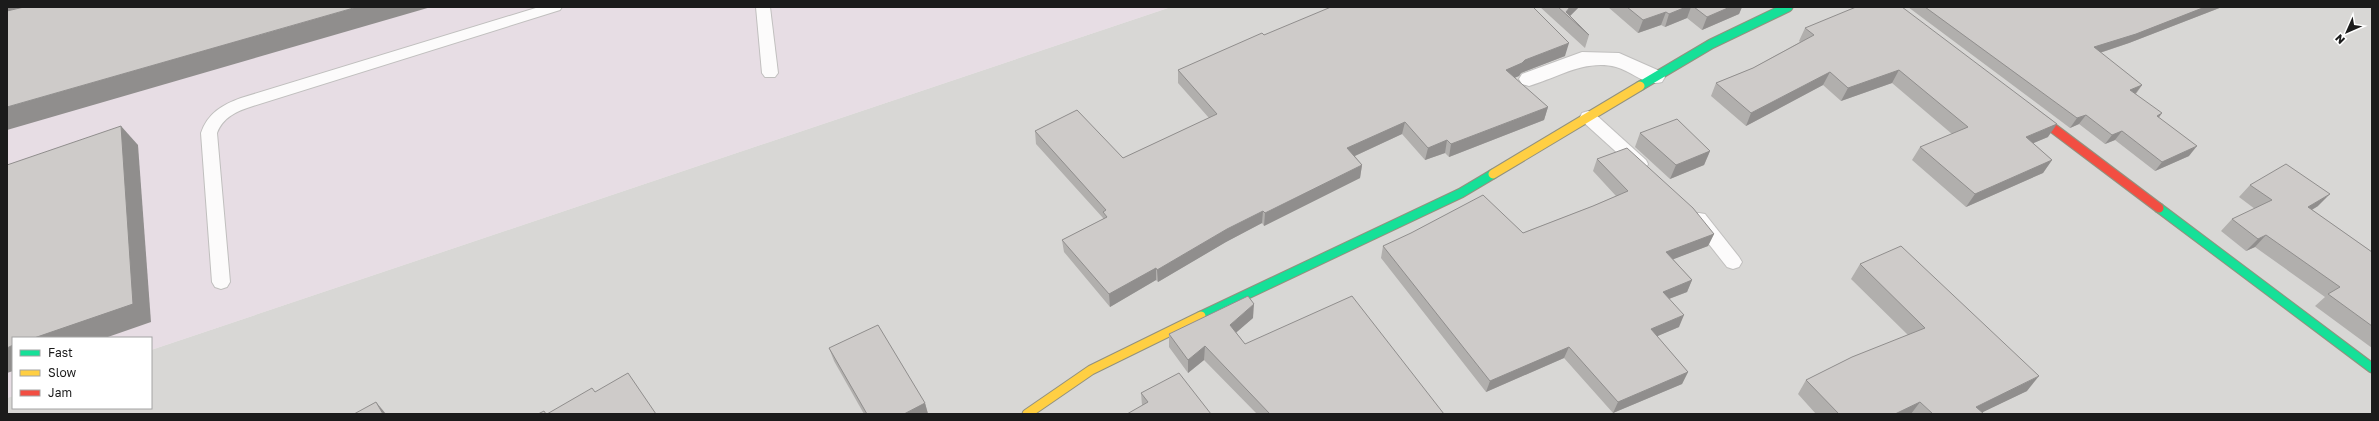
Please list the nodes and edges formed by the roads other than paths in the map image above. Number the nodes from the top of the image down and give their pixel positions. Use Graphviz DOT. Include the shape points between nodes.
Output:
graph roads {
  1 [pos="555,7"];
  2 [pos="763,7"];
  3 [pos="1788,7"];
  4 [pos="1566,44"];
  5 [pos="1582,59"];
  6 [pos="770,73"];
  7 [pos="1656,77"];
  8 [pos="1529,79"];
  9 [pos="2018,102"];
  10 [pos="1588,117"];
  11 [pos="1654,176"];
  12 [pos="1690,209"];
  13 [pos="1733,262"];
  14 [pos="221,282"];
  15 [pos="2372,368"];
  16 [pos="1027,414"];
  1 -- 14 [label="lane" via="247,102 219,115 212,122 209,133"];
  2 -- 6 [label="lane"];
  3 -- 7 [label="street" via="1711,44"];
  4 -- 5 [label="street"];
  5 -- 7 [label="street" via="1619,60"];
  5 -- 8 [label="street"];
  7 -- 10 [label="street"];
  9 -- 15 [label="street"];
  10 -- 11 [label="lane"];
  10 -- 16 [label="street" via="1461,194 1257,288 1091,370"];
  12 -- 13 [label="lane"];
}
